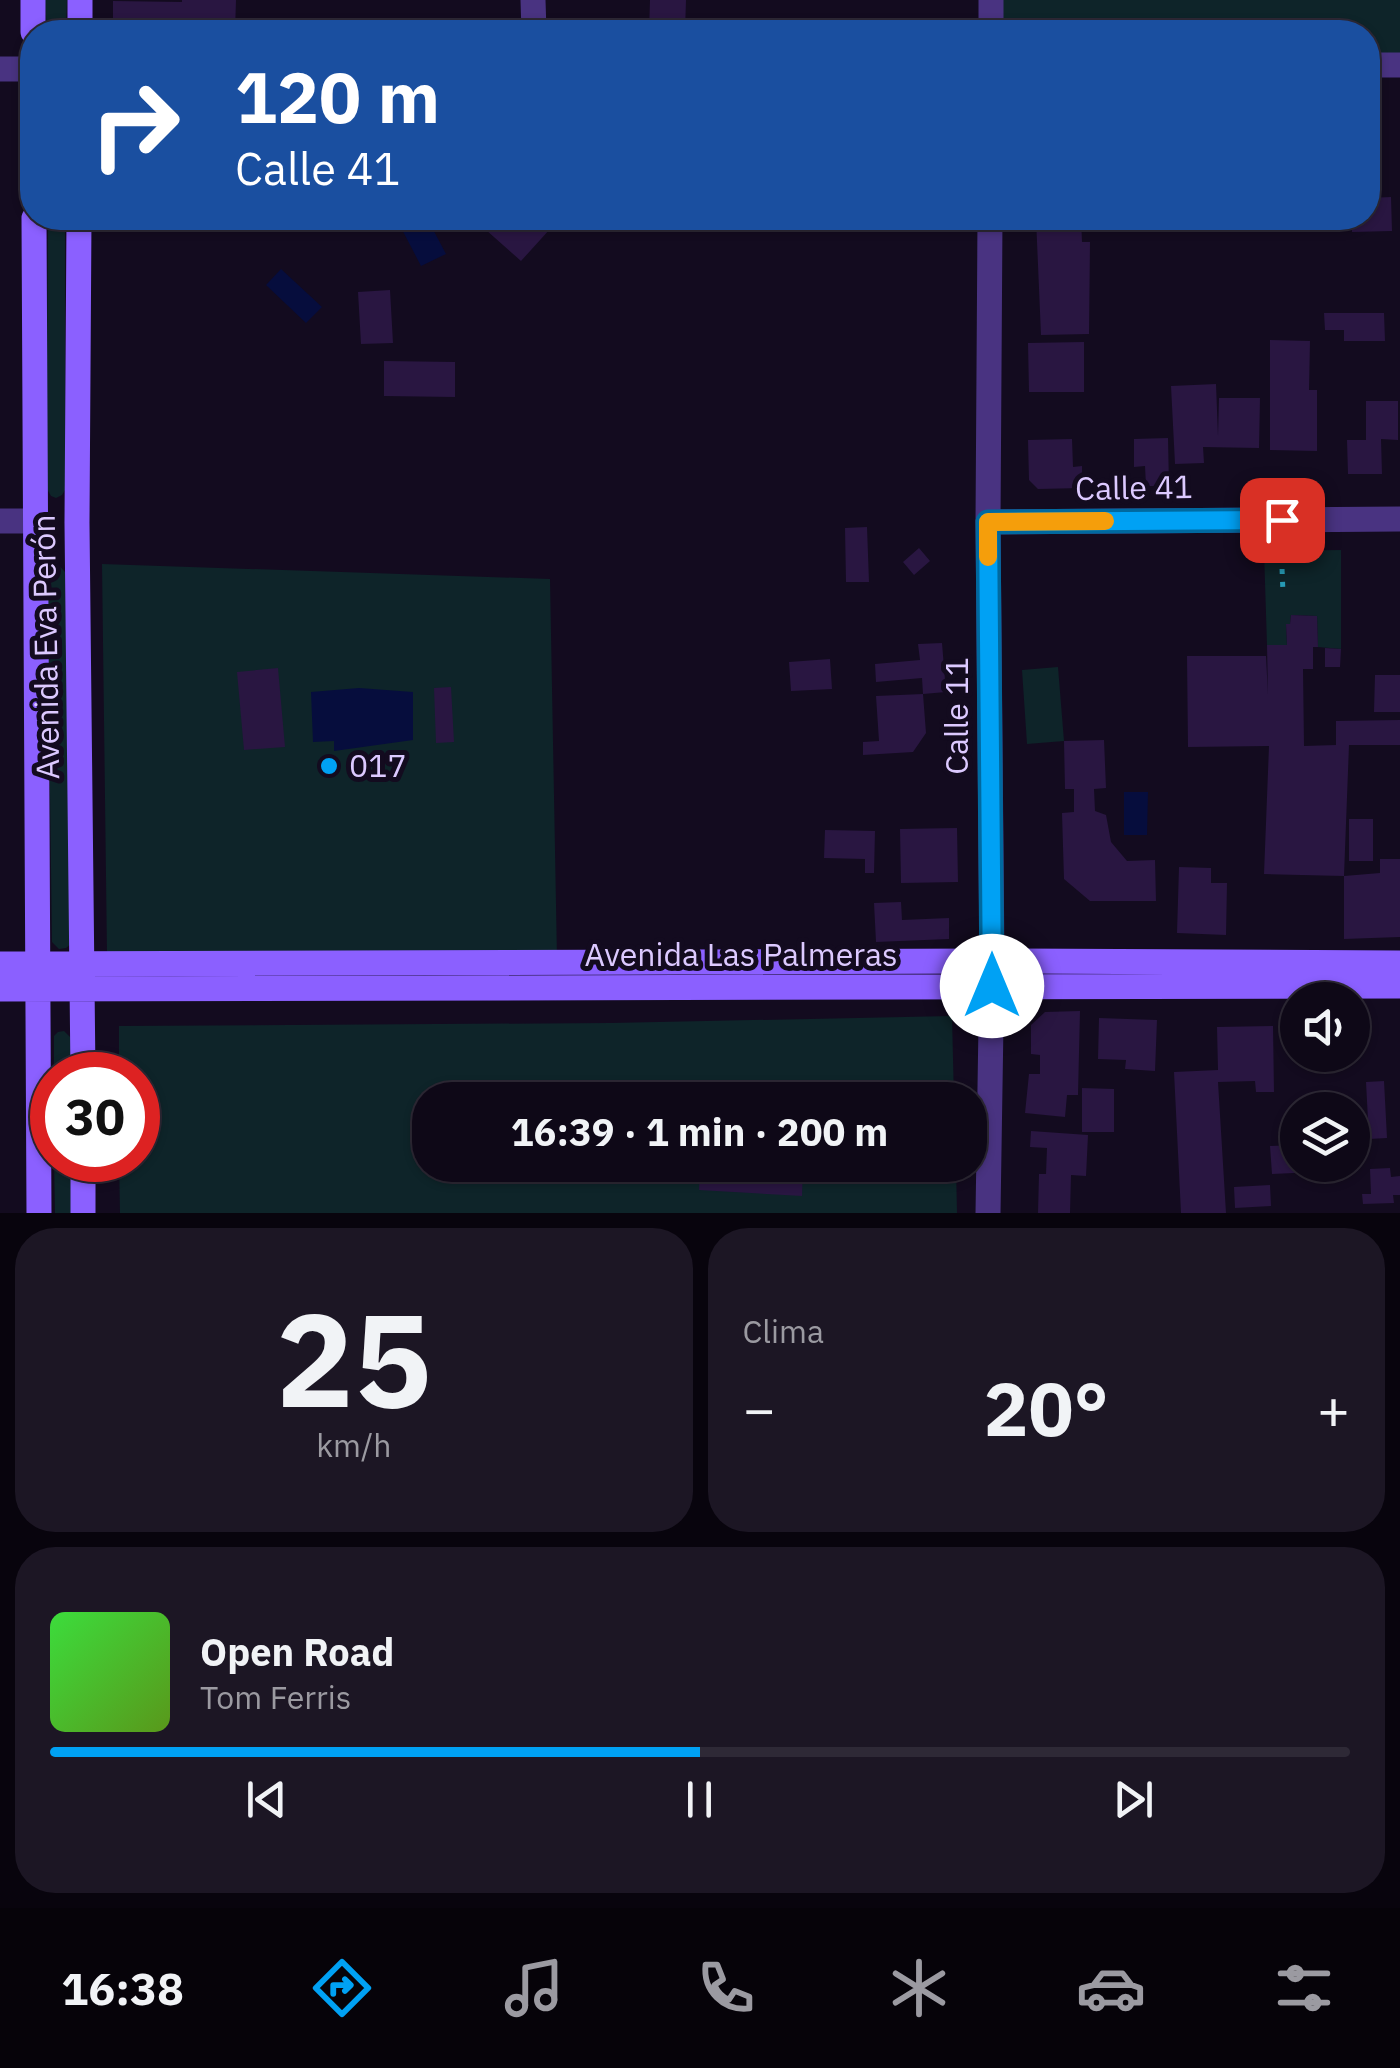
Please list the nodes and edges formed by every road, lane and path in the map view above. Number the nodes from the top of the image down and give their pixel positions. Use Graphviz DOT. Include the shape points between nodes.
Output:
graph roads {
  1 [pos="34,230"];
  2 [pos="79,230"];
  3 [pos="990,230"];
  4 [pos="1400,519"];
  5 [pos="0,522"];
  6 [pos="35,522"];
  7 [pos="988,522"];
  8 [pos="76,523"];
  9 [pos="1281,550"];
  10 [pos="1282,594"];
  11 [pos="0,964"];
  12 [pos="1400,964"];
  13 [pos="992,974"];
  14 [pos="37,976"];
  15 [pos="83,976"];
  16 [pos="1400,986"];
  17 [pos="0,989"];
  18 [pos="83,1052"];
  19 [pos="83,1182"];
  20 [pos="40,1213"];
  21 [pos="83,1213"];
  22 [pos="988,1213"];
  1 -- 6 [label="main road, Avenida Eva Perón"];
  2 -- 8 [label="main road, Avenida Eva Perón"];
  3 -- 7 [label="street, Calle 11"];
  4 -- 7 [label="street, Calle 41"];
  5 -- 6 [label="street"];
  6 -- 8 [label="main road"];
  6 -- 14 [label="main road, Avenida Eva Perón"];
  7 -- 13 [label="street, Calle 11"];
  8 -- 15 [label="main road, Avenida Eva Perón"];
  9 -- 10 [label="path"];
  11 -- 14 [label="main road"];
  12 -- 13 [label="main road, Avenida Las Palmeras"];
  13 -- 15 [label="main road, Avenida Las Palmeras"];
  13 -- 16 [label="main road, Avenida Las Palmeras"];
  13 -- 22 [label="street, Calle 11"];
  14 -- 15 [label="main road, Avenida Las Palmeras"];
  14 -- 17 [label="main road"];
  14 -- 20 [label="main road, Avenida Eva Perón"];
  15 -- 18 [label="main road, Avenida Eva Perón"];
  19 -- 21 [label="main road"];
}
